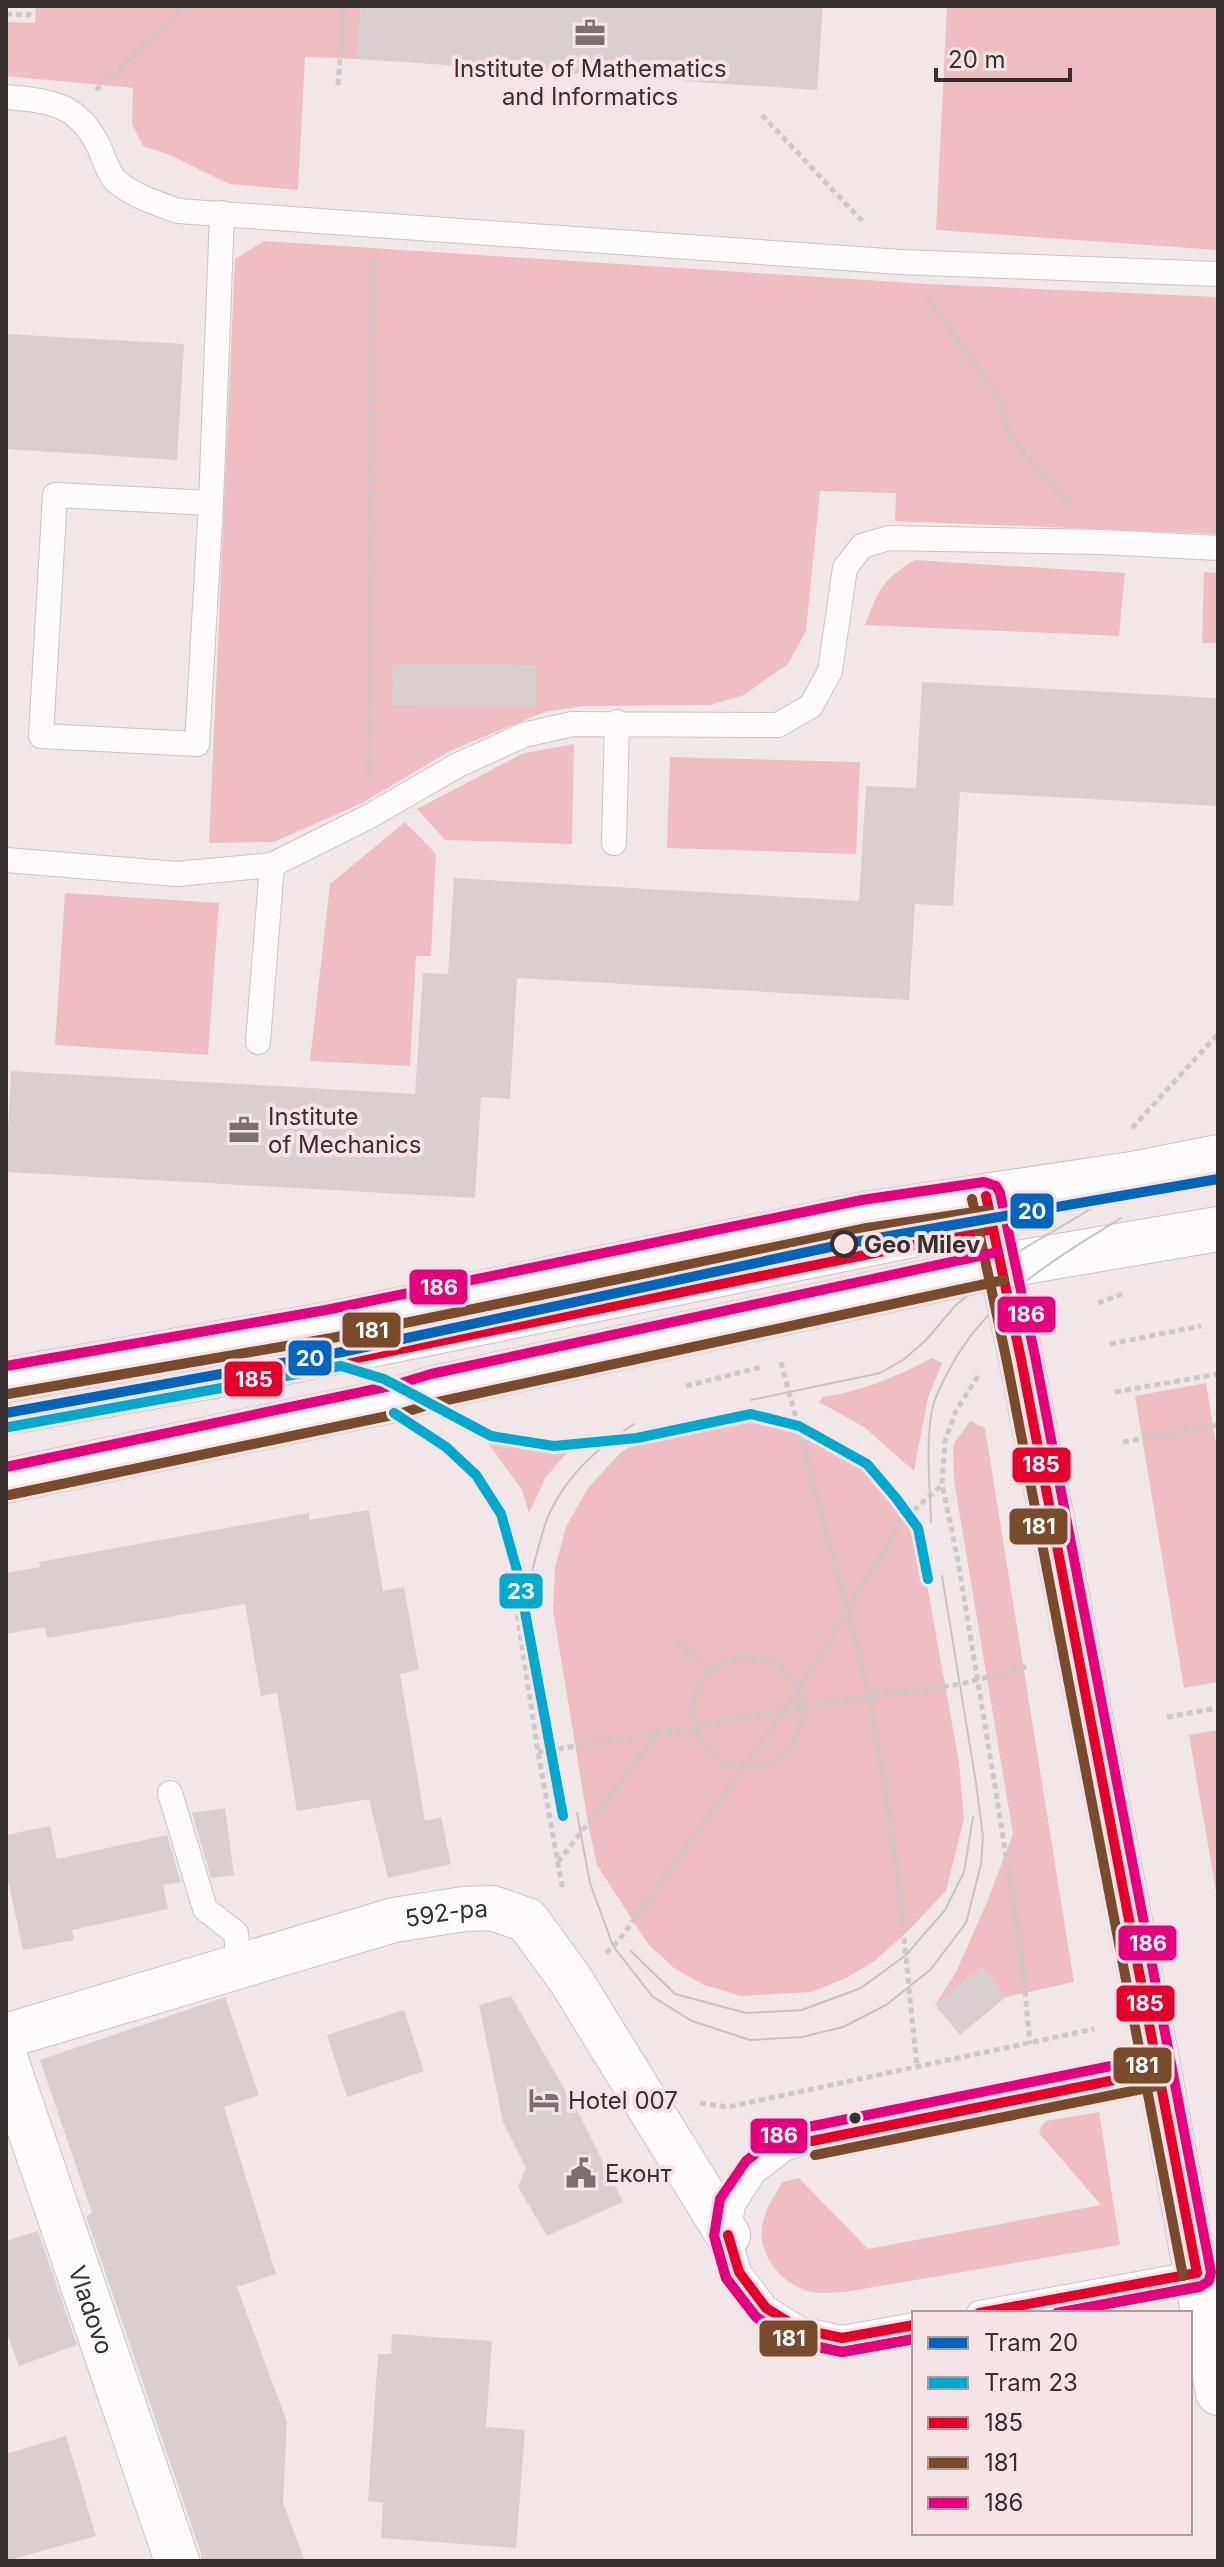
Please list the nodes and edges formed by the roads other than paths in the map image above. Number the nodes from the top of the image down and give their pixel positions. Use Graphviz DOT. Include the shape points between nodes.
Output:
graph roads {
  1 [pos="6,97"];
  2 [pos="222,213"];
  3 [pos="1218,274"];
  4 [pos="211,503"];
  5 [pos="1218,548"];
  6 [pos="617,722"];
  7 [pos="614,843"];
  8 [pos="6,860"];
  9 [pos="272,865"];
  10 [pos="258,1042"];
  11 [pos="1218,1157"];
  12 [pos="1218,1229"];
  13 [pos="993,1230"];
  14 [pos="6,1380"];
  15 [pos="6,1423"];
  16 [pos="6,1481"];
  17 [pos="170,1793"];
  18 [pos="239,1967"];
  19 [pos="6,2036"];
  20 [pos="6,2060"];
  21 [pos="1159,2071"];
  22 [pos="728,2235"];
  23 [pos="1197,2273"];
  24 [pos="990,2311"];
  25 [pos="912,2325"];
  26 [pos="1218,2393"];
  27 [pos="177,2561"];
  1 -- 2 [label="lane" via="45,101 73,111 91,131 113,179 141,199 178,211"];
  2 -- 3 [label="lane" via="901,262"];
  2 -- 4 [label="lane"];
  4 -- 4 [label="lane" via="197,744 41,736 55,495"];
  5 -- 6 [label="lane" via="889,538 862,546 845,568 830,671 811,706 778,725"];
  6 -- 7 [label="lane"];
  6 -- 9 [label="lane" via="572,724 524,735"];
  8 -- 9 [label="lane" via="177,874"];
  9 -- 10 [label="lane"];
  11 -- 13 [label="street" via="1132,1174"];
  12 -- 13 [label="street"];
  13 -- 14 [label="street" via="865,1214 329,1324"];
  13 -- 15 [label="lane" via="248,1380"];
  13 -- 16 [label="street" via="399,1399"];
  13 -- 21 [label="street"];
  17 -- 18 [label="lane" via="205,1909 236,1933"];
  18 -- 19 [label="street, 592-ра"];
  18 -- 22 [label="street, 592-ра" via="394,1920 492,1908 527,1920 570,1979"];
  20 -- 27 [label="street, Vladovo"];
  21 -- 22 [label="lane" via="786,2148 754,2172 733,2205"];
  21 -- 23 [label="street"];
  22 -- 25 [label="lane" via="739,2272 766,2308 800,2329 842,2338"];
  23 -- 24 [label="lane"];
  23 -- 26 [label="street"];
}
